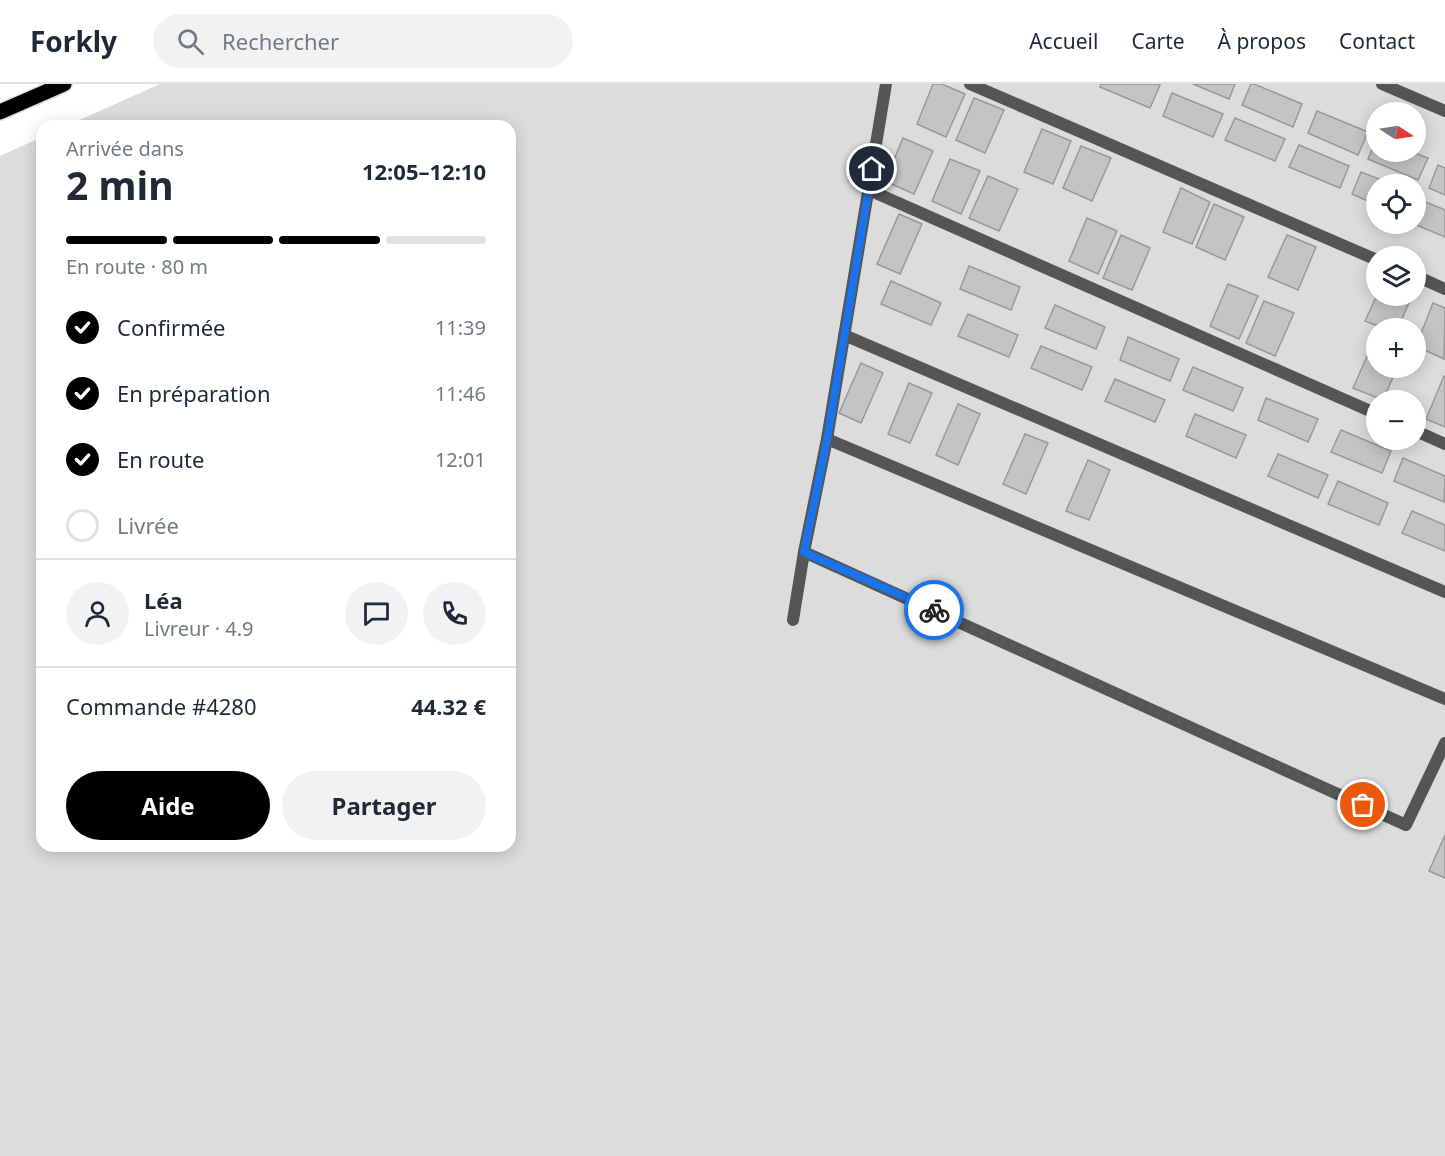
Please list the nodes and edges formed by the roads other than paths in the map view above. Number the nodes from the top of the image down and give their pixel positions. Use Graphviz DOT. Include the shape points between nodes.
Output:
graph roads {
  1 [pos="64,84"];
  2 [pos="886,84"];
  3 [pos="970,84"];
  4 [pos="1382,84"];
  5 [pos="1445,111"];
  6 [pos="0,112"];
  7 [pos="869,190"];
  8 [pos="1366,255"];
  9 [pos="1426,280"];
  10 [pos="1445,289"];
  11 [pos="844,335"];
  12 [pos="1366,409"];
  13 [pos="1426,435"];
  14 [pos="827,440"];
  15 [pos="1445,444"];
  16 [pos="804,552"];
  17 [pos="1445,592"];
  18 [pos="793,620"];
  19 [pos="1445,699"];
  20 [pos="1445,743"];
  1 -- 6 [label="main road"];
  2 -- 7 [label="lane"];
  3 -- 8 [label="lane"];
  4 -- 5 [label="lane"];
  7 -- 11 [label="lane"];
  7 -- 12 [label="lane"];
  9 -- 10 [label="lane"];
  11 -- 14 [label="lane"];
  11 -- 17 [label="lane"];
  13 -- 15 [label="lane"];
  14 -- 16 [label="lane"];
  14 -- 19 [label="lane"];
  16 -- 18 [label="lane"];
  16 -- 20 [label="lane" via="1406,825"];
}
